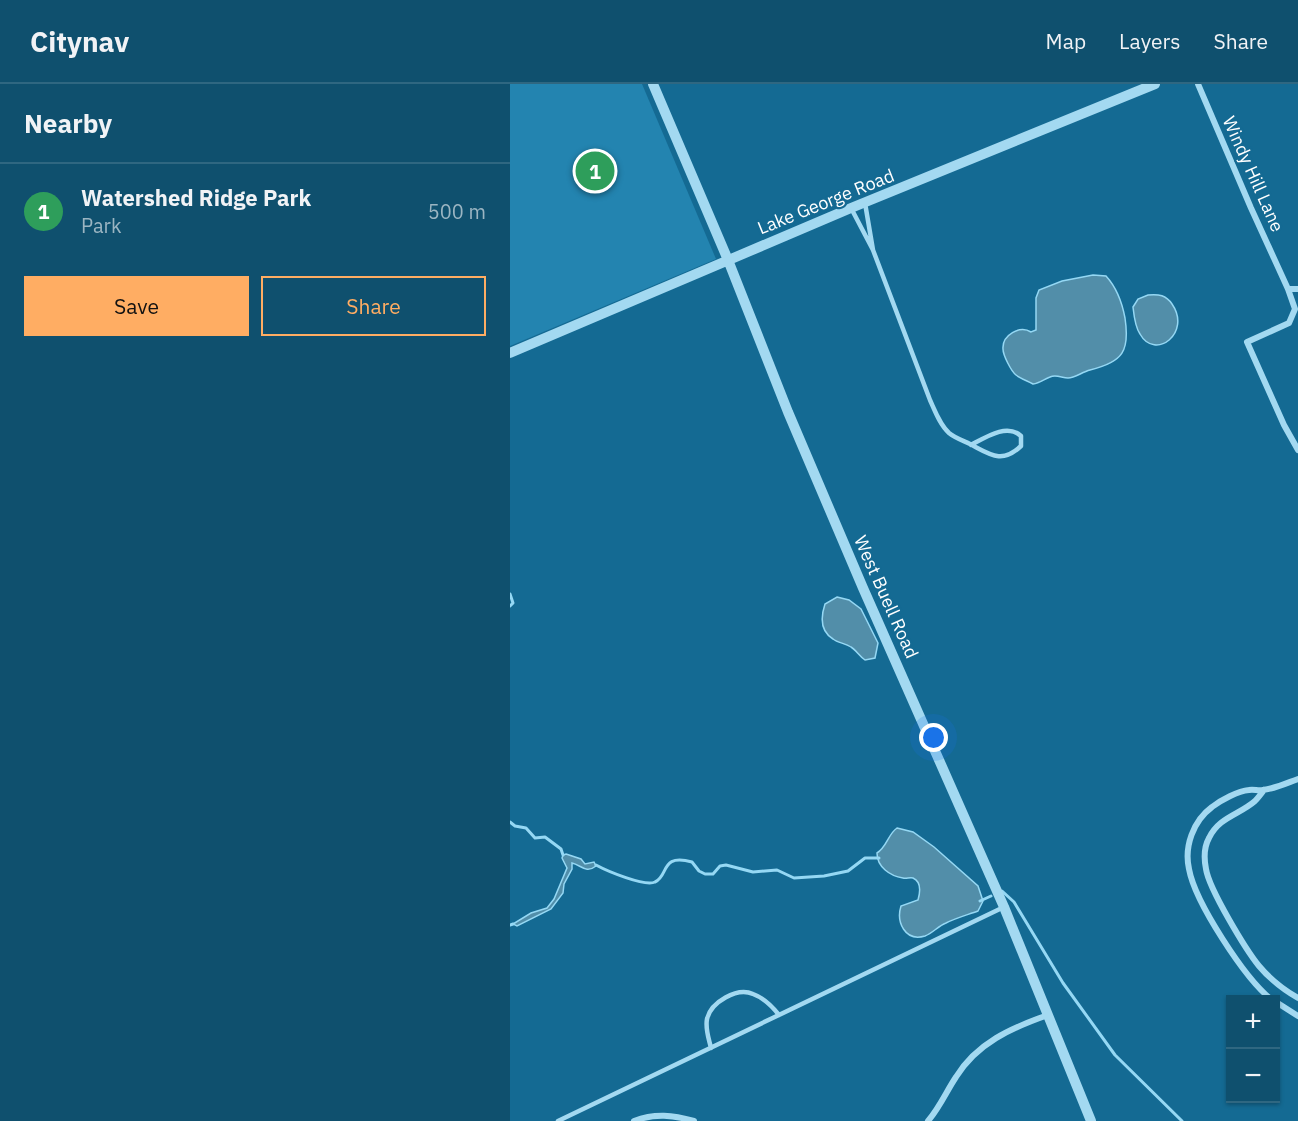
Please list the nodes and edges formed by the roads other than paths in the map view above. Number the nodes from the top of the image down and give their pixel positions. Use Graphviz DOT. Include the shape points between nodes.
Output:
graph roads {
  1 [pos="653,84"];
  2 [pos="1155,84"];
  3 [pos="1198,84"];
  4 [pos="865,203"];
  5 [pos="851,208"];
  6 [pos="873,250"];
  7 [pos="728,260"];
  8 [pos="1288,289"];
  9 [pos="1298,289"];
  10 [pos="510,353"];
  11 [pos="971,445"];
  12 [pos="1298,450"];
  13 [pos="1298,779"];
  14 [pos="1264,790"];
  15 [pos="1004,907"];
  16 [pos="1244,944"];
  17 [pos="1232,952"];
  18 [pos="1267,995"];
  19 [pos="1298,998"];
  20 [pos="1280,1005"];
  21 [pos="779,1015"];
  22 [pos="1047,1015"];
  23 [pos="1298,1017"];
  24 [pos="711,1048"];
  25 [pos="558,1121"];
  26 [pos="634,1121"];
  27 [pos="694,1121"];
  28 [pos="928,1121"];
  29 [pos="1091,1121"];
  1 -- 7 [label="street, West Buell Road"];
  2 -- 4 [label="street, Lake George Road"];
  3 -- 8 [label="street, Windy Hill Lane"];
  4 -- 5 [label="street, Lake George Road"];
  4 -- 6 [label="lane"];
  5 -- 6 [label="lane"];
  5 -- 7 [label="street, Lake George Road"];
  6 -- 11 [label="lane" via="942,424"];
  7 -- 10 [label="street, Lake George Road"];
  7 -- 15 [label="street, West Buell Road" via="788,412"];
  8 -- 9 [label="street"];
  8 -- 12 [label="street, Windy Hill Lane" via="1295,309 1289,323 1247,342"];
  11 -- 11 [label="lane" via="991,456 1003,457 1021,446 1021,436 1008,429"];
  13 -- 14 [label="street"];
  14 -- 16 [label="street" via="1255,801 1219,824 1207,840 1204,855 1214,892"];
  14 -- 17 [label="street" via="1248,790 1212,807 1201,817 1190,842 1192,883"];
  15 -- 21 [label="lane"];
  15 -- 22 [label="street, West Buell Road"];
  16 -- 17 [label="street"];
  16 -- 19 [label="street" via="1258,966"];
  17 -- 18 [label="street" via="1250,979"];
  20 -- 23 [label="street"];
  21 -- 24 [label="lane"];
  21 -- 24 [label="lane" via="751,992 721,1000 707,1020"];
  22 -- 28 [label="street" via="1002,1034 970,1058"];
  22 -- 29 [label="street, West Buell Road"];
  24 -- 25 [label="lane"];
  26 -- 27 [label="street" via="669,1115"];
}
